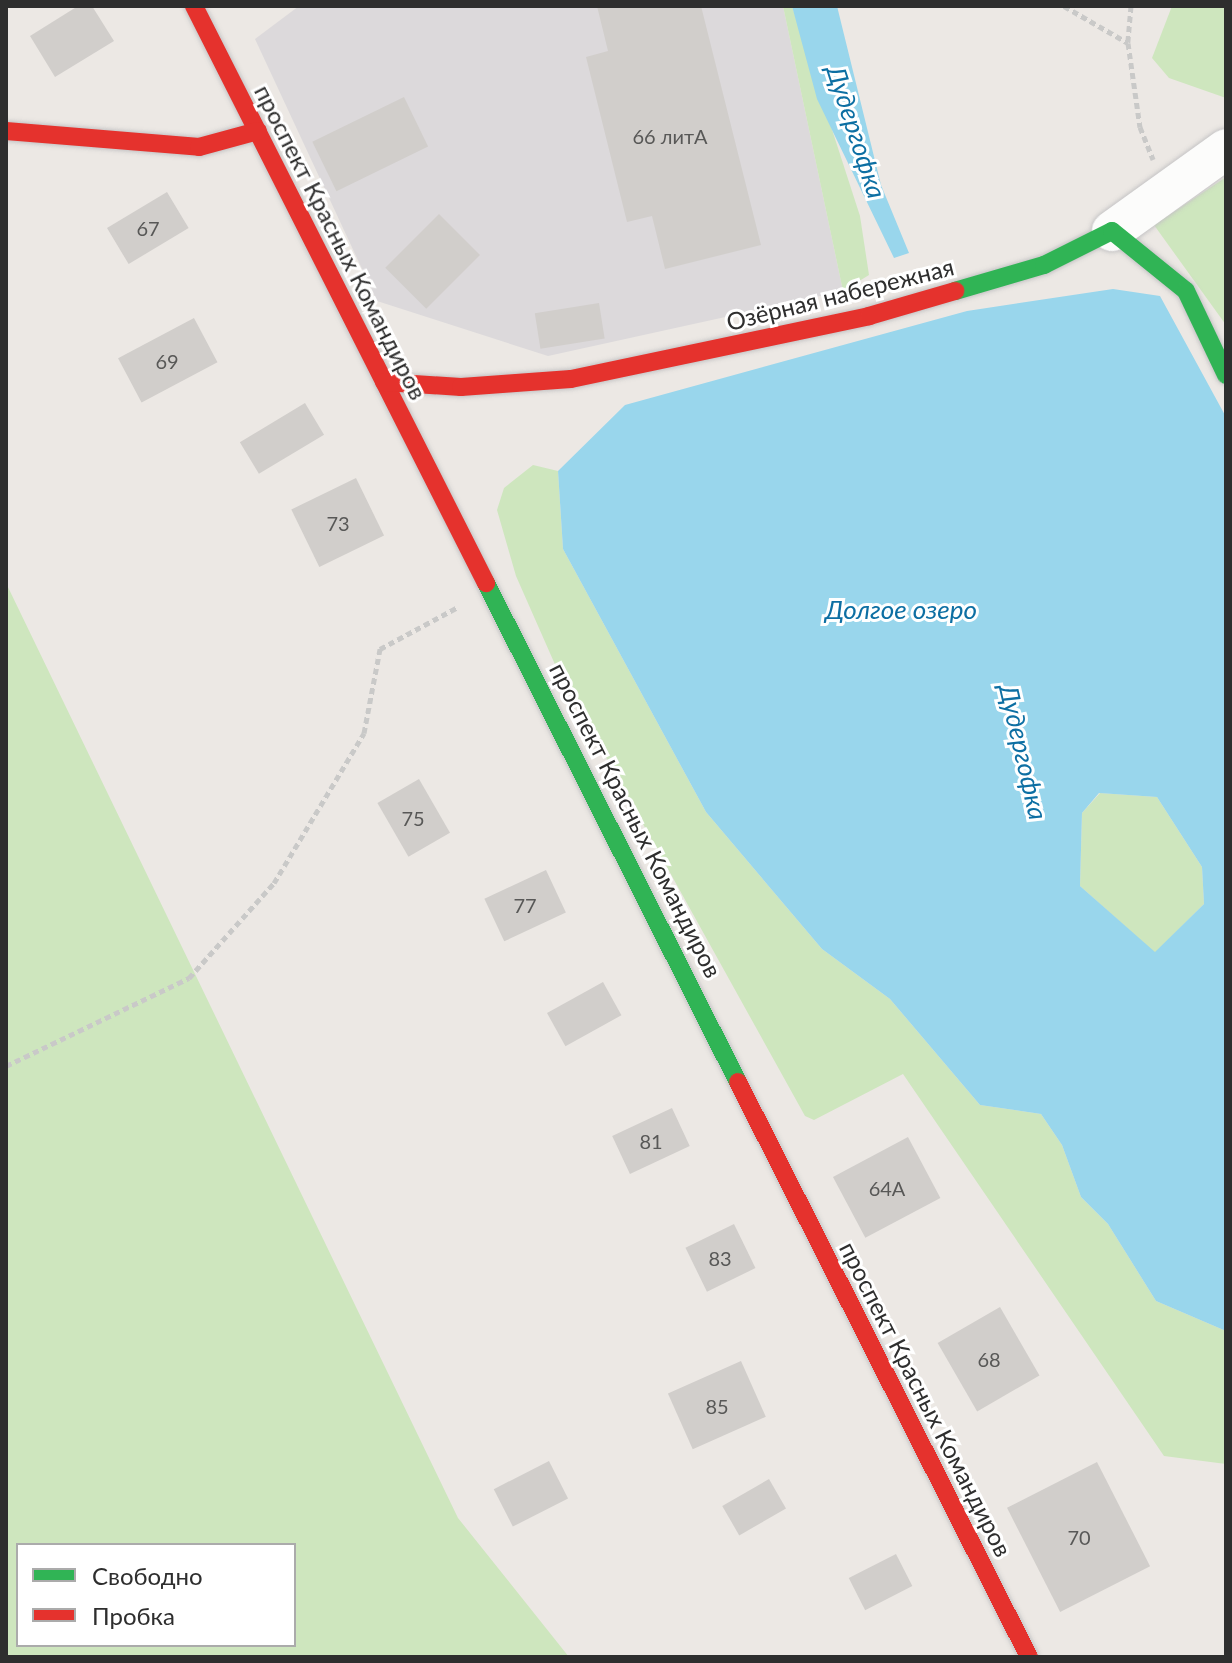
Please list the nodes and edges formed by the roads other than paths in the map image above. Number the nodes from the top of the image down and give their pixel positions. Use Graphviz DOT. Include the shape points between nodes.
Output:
graph roads {
  1 [pos="194,6"];
  2 [pos="6,131"];
  3 [pos="258,131"];
  4 [pos="1226,149"];
  5 [pos="1112,231"];
  6 [pos="1226,375"];
  7 [pos="384,382"];
  8 [pos="1029,1657"];
  1 -- 3 [label="street, проспект Красных Командиров"];
  2 -- 3 [label="street" via="199,147"];
  3 -- 7 [label="street, проспект Красных Командиров"];
  4 -- 5 [label="street"];
  5 -- 6 [label="street" via="1186,291"];
  5 -- 7 [label="street, Озёрная набережная" via="1044,265 883,312 571,379 461,387"];
  7 -- 8 [label="street, проспект Красных Командиров" via="493,588"];
}
